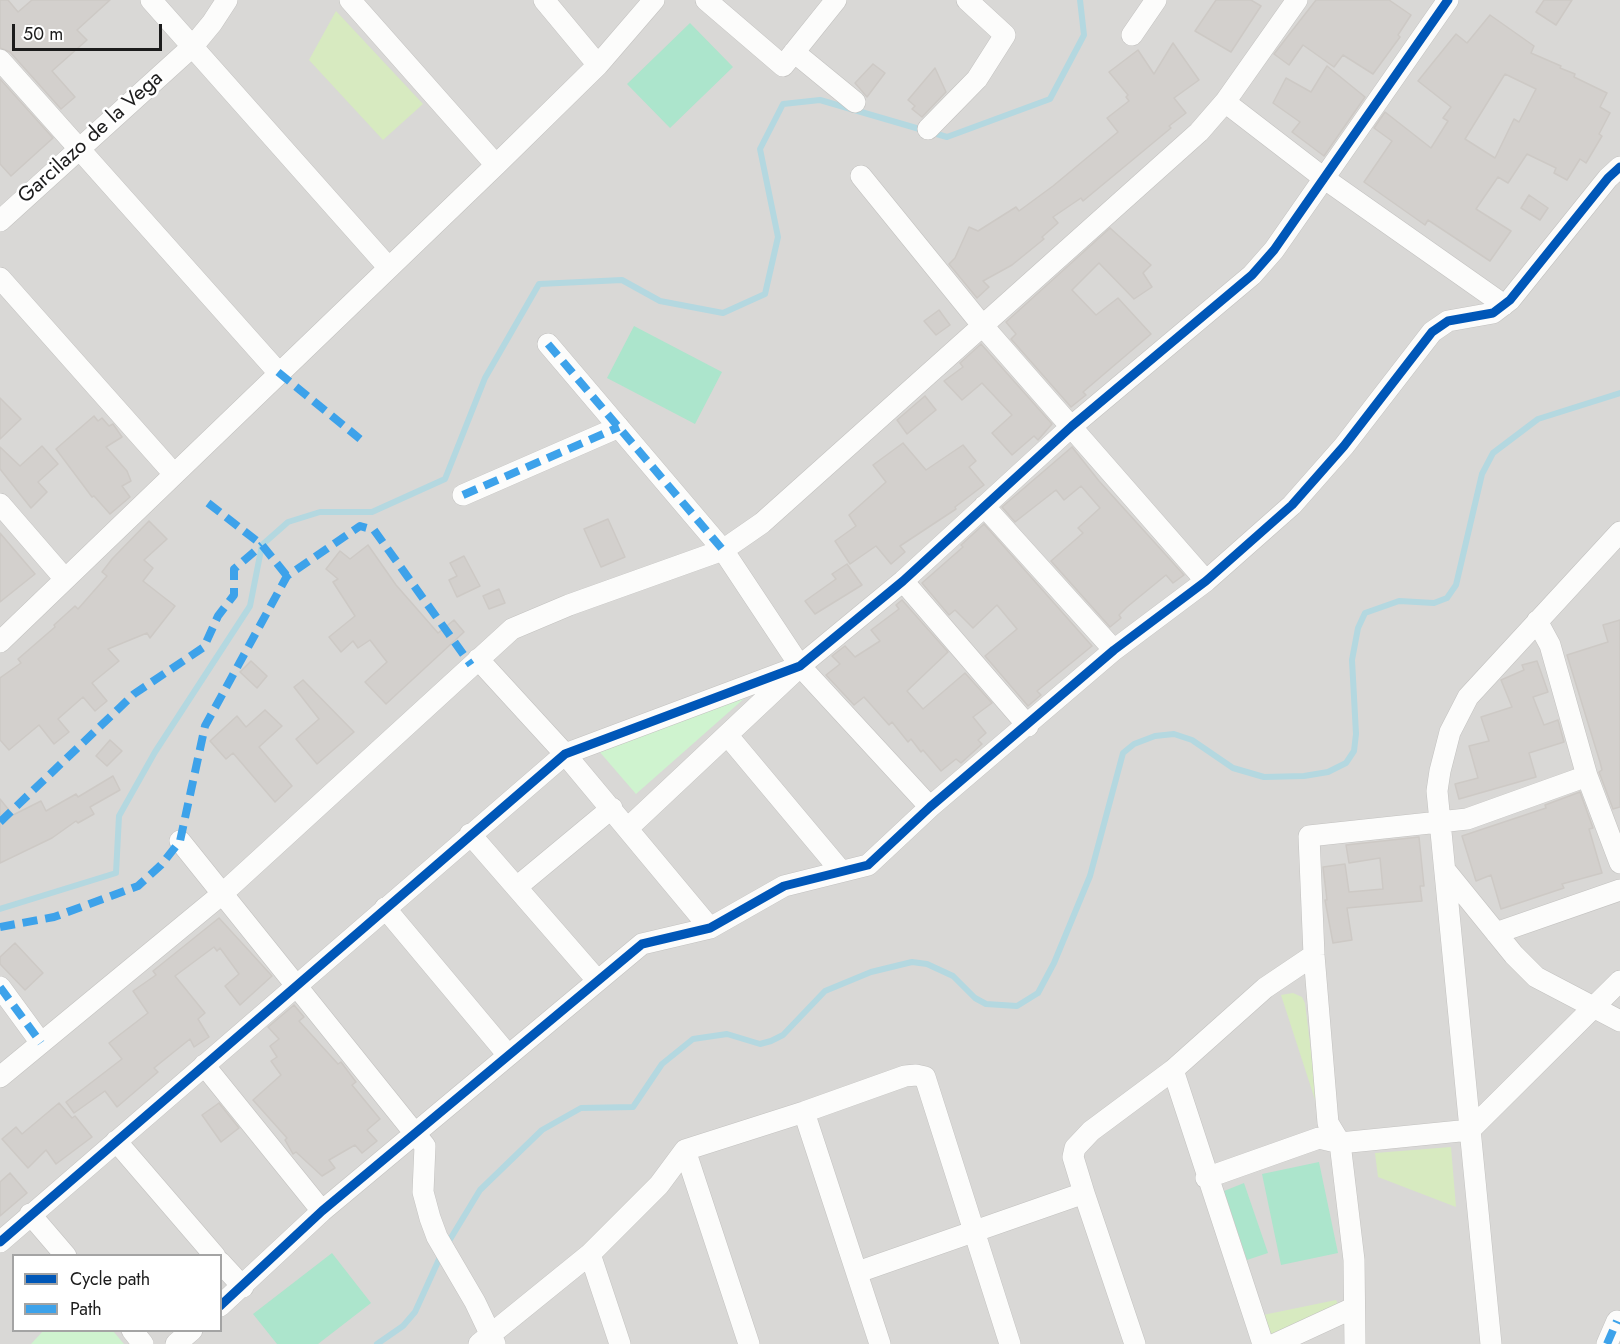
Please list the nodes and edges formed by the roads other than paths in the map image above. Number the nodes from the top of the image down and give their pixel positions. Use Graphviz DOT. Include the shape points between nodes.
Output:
graph roads {
  1 [pos="151,0"];
  2 [pos="227,0"];
  3 [pos="350,0"];
  4 [pos="544,0"];
  5 [pos="654,0"];
  6 [pos="706,0"];
  7 [pos="836,0"];
  8 [pos="967,0"];
  9 [pos="1156,0"];
  10 [pos="1297,0"];
  11 [pos="1448,0"];
  12 [pos="1132,35"];
  13 [pos="193,46"];
  14 [pos="794,52"];
  15 [pos="0,60"];
  16 [pos="598,65"];
  17 [pos="855,102"];
  18 [pos="1224,102"];
  19 [pos="928,129"];
  20 [pos="79,149"];
  21 [pos="496,165"];
  22 [pos="1620,167"];
  23 [pos="861,176"];
  24 [pos="1325,179"];
  25 [pos="0,221"];
  26 [pos="389,268"];
  27 [pos="0,278"];
  28 [pos="1504,305"];
  29 [pos="982,325"];
  30 [pos="548,344"];
  31 [pos="278,372"];
  32 [pos="1072,426"];
  33 [pos="619,427"];
  34 [pos="174,474"];
  35 [pos="463,495"];
  36 [pos="0,504"];
  37 [pos="984,506"];
  38 [pos="1620,532"];
  39 [pos="723,550"];
  40 [pos="65,579"];
  41 [pos="903,581"];
  42 [pos="1206,581"];
  43 [pos="1537,621"];
  44 [pos="0,642"];
  45 [pos="1114,650"];
  46 [pos="478,659"];
  47 [pos="800,666"];
  48 [pos="1028,726"];
  49 [pos="728,736"];
  50 [pos="565,754"];
  51 [pos="1587,776"];
  52 [pos="930,807"];
  53 [pos="612,808"];
  54 [pos="1440,822"];
  55 [pos="628,828"];
  56 [pos="1614,830"];
  57 [pos="470,834"];
  58 [pos="180,841"];
  59 [pos="1620,863"];
  60 [pos="1445,870"];
  61 [pos="841,871"];
  62 [pos="518,886"];
  63 [pos="1620,890"];
  64 [pos="222,894"];
  65 [pos="385,908"];
  66 [pos="710,928"];
  67 [pos="1496,933"];
  68 [pos="1314,956"];
  69 [pos="597,980"];
  70 [pos="1620,981"];
  71 [pos="0,987"];
  72 [pos="296,987"];
  73 [pos="1594,1007"];
  74 [pos="1620,1021"];
  75 [pos="41,1043"];
  76 [pos="508,1055"];
  77 [pos="204,1065"];
  78 [pos="1173,1070"];
  79 [pos="0,1077"];
  80 [pos="804,1112"];
  81 [pos="1470,1130"];
  82 [pos="416,1135"];
  83 [pos="116,1141"];
  84 [pos="1340,1143"];
  85 [pos="685,1150"];
  86 [pos="1206,1179"];
  87 [pos="1084,1193"];
  88 [pos="322,1211"];
  89 [pos="30,1214"];
  90 [pos="976,1232"];
  91 [pos="0,1242"];
  92 [pos="64,1254"];
  93 [pos="213,1254"];
  94 [pos="590,1254"];
  95 [pos="222,1264"];
  96 [pos="858,1272"];
  97 [pos="243,1287"];
  98 [pos="222,1304"];
  99 [pos="1353,1308"];
  100 [pos="1617,1320"];
  101 [pos="134,1332"];
  102 [pos="190,1332"];
  103 [pos="489,1340"];
  104 [pos="143,1344"];
  105 [pos="176,1344"];
  106 [pos="620,1344"];
  107 [pos="749,1344"];
  108 [pos="880,1344"];
  109 [pos="1010,1344"];
  110 [pos="1135,1344"];
  111 [pos="1263,1344"];
  112 [pos="1275,1344"];
  113 [pos="1355,1344"];
  114 [pos="1491,1344"];
  115 [pos="1607,1344"];
  1 -- 13 [label="street"];
  2 -- 13 [label="street, Garcilazo de la Vega"];
  3 -- 21 [label="street"];
  4 -- 16 [label="street"];
  5 -- 16 [label="street"];
  6 -- 14 [label="street" via="783,66"];
  7 -- 14 [label="street"];
  8 -- 19 [label="street" via="1005,35 977,79"];
  9 -- 12 [label="street"];
  10 -- 18 [label="street"];
  11 -- 24 [label="street"];
  13 -- 20 [label="street, Garcilazo de la Vega"];
  13 -- 26 [label="street"];
  14 -- 17 [label="street"];
  15 -- 20 [label="street"];
  16 -- 21 [label="street"];
  18 -- 24 [label="street"];
  18 -- 29 [label="street" via="1171,159"];
  20 -- 25 [label="street, Garcilazo de la Vega"];
  20 -- 31 [label="street"];
  21 -- 26 [label="street"];
  22 -- 28 [label="street"];
  23 -- 29 [label="street"];
  24 -- 28 [label="street"];
  24 -- 32 [label="street" via="1275,250 1252,274"];
  26 -- 31 [label="street"];
  27 -- 34 [label="street"];
  28 -- 42 [label="street" via="1493,313 1448,321 1432,332 1344,446 1292,505"];
  29 -- 32 [label="street"];
  29 -- 39 [label="street" via="762,523"];
  30 -- 33 [label="street"];
  31 -- 34 [label="street"];
  32 -- 37 [label="street"];
  32 -- 42 [label="street"];
  33 -- 35 [label="street"];
  33 -- 39 [label="street"];
  34 -- 40 [label="street"];
  36 -- 40 [label="street"];
  37 -- 41 [label="street"];
  37 -- 45 [label="street"];
  38 -- 43 [label="street"];
  39 -- 46 [label="street" via="512,629"];
  39 -- 47 [label="street"];
  40 -- 44 [label="street"];
  41 -- 47 [label="street"];
  41 -- 48 [label="street"];
  42 -- 45 [label="street"];
  43 -- 51 [label="street" via="1550,645"];
  43 -- 54 [label="street" via="1481,681 1458,713 1440,771"];
  45 -- 48 [label="street"];
  46 -- 50 [label="street"];
  46 -- 64 [label="street"];
  47 -- 49 [label="street"];
  47 -- 50 [label="street"];
  47 -- 52 [label="street"];
  48 -- 52 [label="street"];
  49 -- 55 [label="street"];
  49 -- 61 [label="street"];
  50 -- 53 [label="street"];
  50 -- 57 [label="street"];
  51 -- 54 [label="street" via="1467,819"];
  51 -- 56 [label="street"];
  52 -- 61 [label="street" via="868,865"];
  53 -- 55 [label="street"];
  53 -- 62 [label="street"];
  54 -- 60 [label="street"];
  54 -- 68 [label="street" via="1310,836"];
  55 -- 66 [label="street"];
  56 -- 59 [label="street"];
  57 -- 62 [label="street"];
  57 -- 65 [label="street"];
  58 -- 64 [label="street"];
  60 -- 67 [label="street"];
  60 -- 81 [label="street"];
  61 -- 66 [label="street" via="784,886"];
  62 -- 69 [label="street"];
  63 -- 67 [label="street"];
  64 -- 72 [label="street"];
  64 -- 75 [label="street"];
  65 -- 72 [label="street"];
  65 -- 76 [label="street"];
  66 -- 69 [label="street" via="642,944"];
  67 -- 73 [label="street" via="1536,977"];
  68 -- 78 [label="street" via="1265,988"];
  68 -- 84 [label="street" via="1328,1123"];
  69 -- 76 [label="street"];
  70 -- 73 [label="street"];
  71 -- 75 [label="street"];
  72 -- 77 [label="street"];
  72 -- 82 [label="street"];
  73 -- 74 [label="street"];
  73 -- 81 [label="street"];
  75 -- 79 [label="street"];
  76 -- 82 [label="street"];
  77 -- 83 [label="street"];
  77 -- 88 [label="street"];
  78 -- 86 [label="street"];
  78 -- 87 [label="street" via="1081,1139 1073,1158"];
  80 -- 85 [label="street"];
  80 -- 90 [label="street" via="905,1076 925,1077"];
  80 -- 96 [label="street"];
  81 -- 84 [label="street"];
  81 -- 114 [label="street"];
  82 -- 88 [label="street"];
  82 -- 103 [label="street" via="425,1146 423,1192 430,1218"];
  83 -- 89 [label="street"];
  83 -- 93 [label="street"];
  84 -- 86 [label="street" via="1319,1138"];
  84 -- 99 [label="street" via="1354,1260"];
  85 -- 94 [label="street" via="659,1185"];
  85 -- 107 [label="street"];
  86 -- 111 [label="street"];
  87 -- 90 [label="street"];
  87 -- 110 [label="street"];
  88 -- 97 [label="street"];
  89 -- 91 [label="street"];
  89 -- 92 [label="street"];
  90 -- 96 [label="street"];
  90 -- 109 [label="street"];
  94 -- 103 [label="street"];
  94 -- 106 [label="street"];
  95 -- 97 [label="street"];
  96 -- 108 [label="street"];
  97 -- 98 [label="street"];
  99 -- 112 [label="street"];
  99 -- 113 [label="street"];
  100 -- 115 [label="street"];
  101 -- 104 [label="street"];
  102 -- 105 [label="street"];
}
